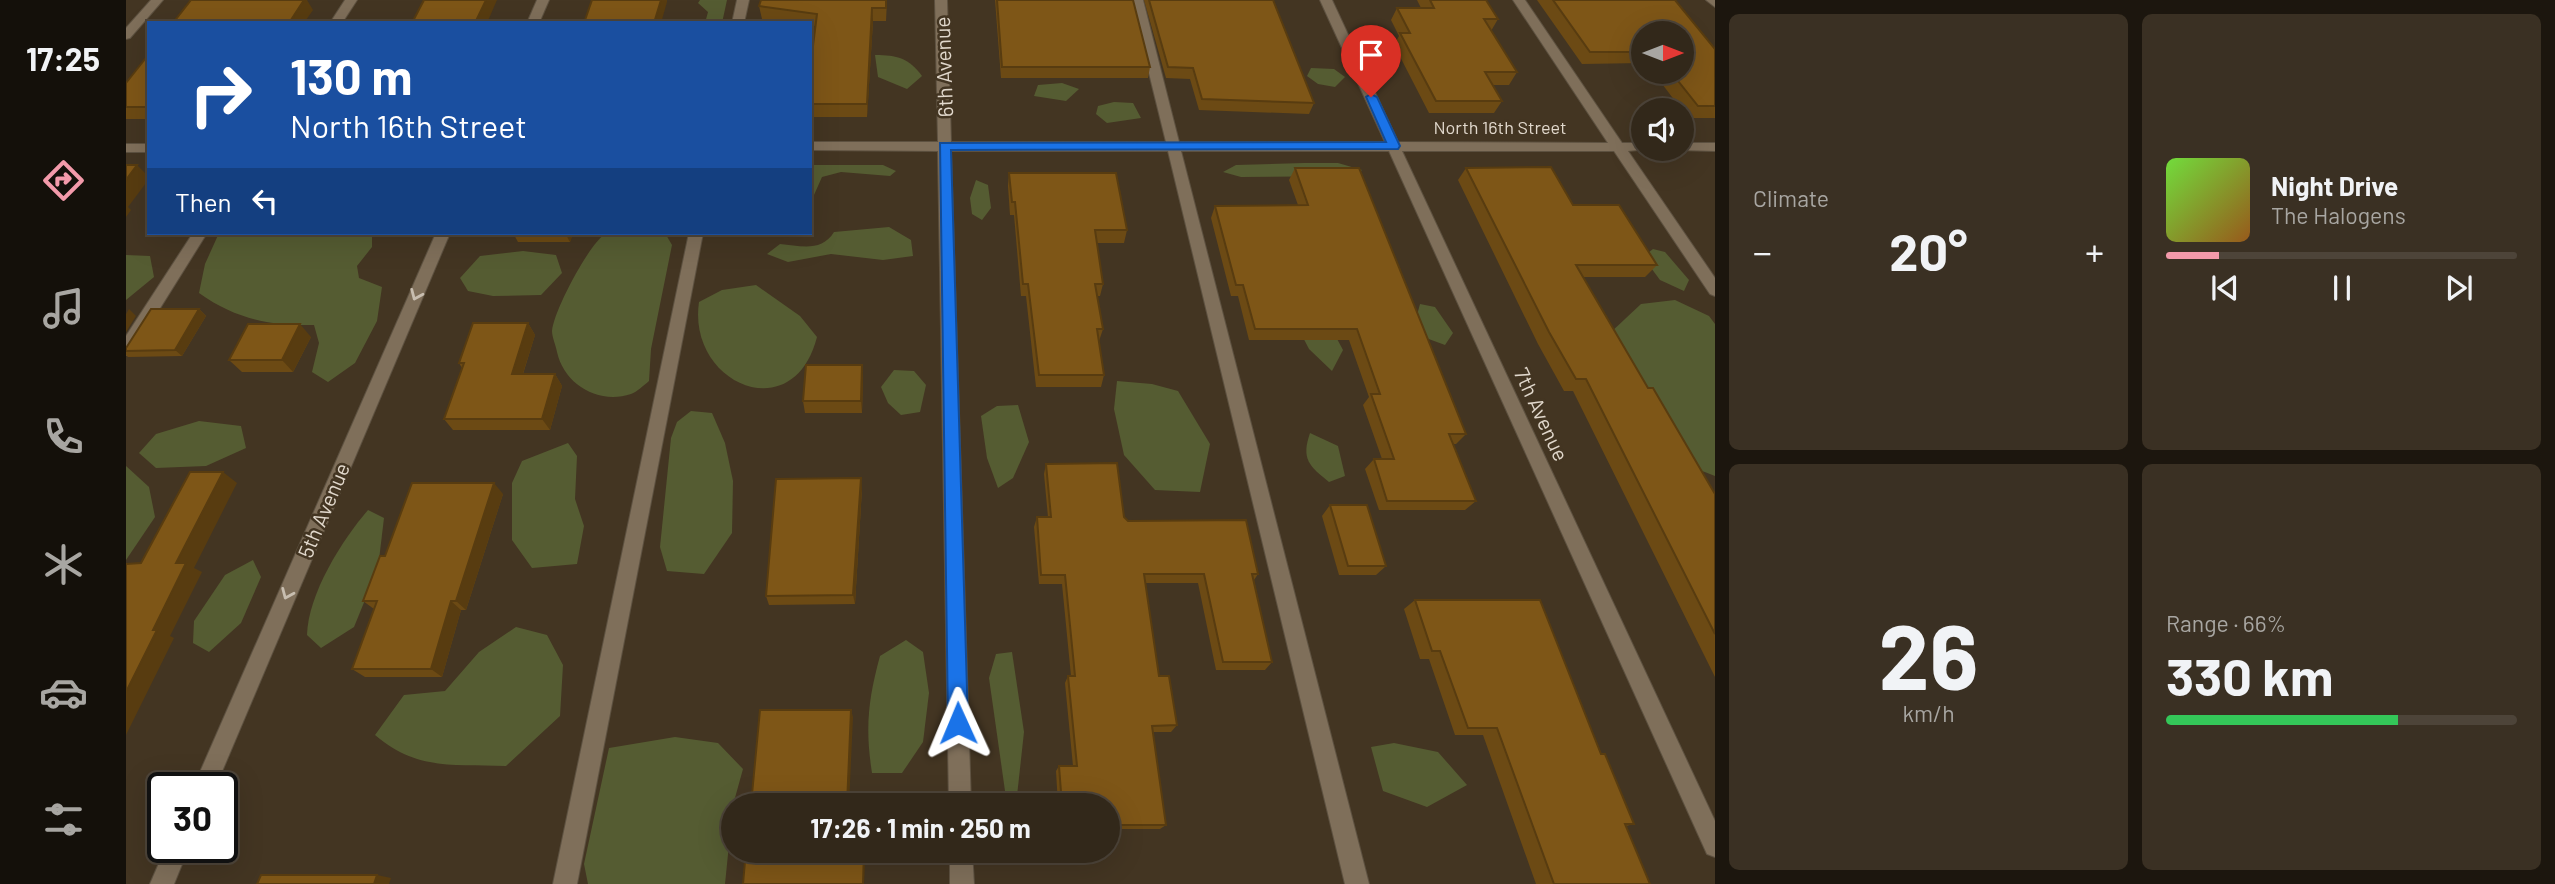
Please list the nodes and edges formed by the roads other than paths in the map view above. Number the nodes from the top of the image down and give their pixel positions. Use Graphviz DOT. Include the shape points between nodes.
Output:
graph roads {
  1 [pos="157,0"];
  2 [pos="351,0"];
  3 [pos="543,0"];
  4 [pos="743,0"];
  5 [pos="941,0"];
  6 [pos="1137,0"];
  7 [pos="1326,0"];
  8 [pos="1519,0"];
  9 [pos="337,21"];
  10 [pos="535,21"];
  11 [pos="738,21"];
  12 [pos="126,35"];
  13 [pos="812,146"];
  14 [pos="945,146"];
  15 [pos="1174,146"];
  16 [pos="1394,146"];
  17 [pos="1619,146"];
  18 [pos="1631,146"];
  19 [pos="1694,146"];
  20 [pos="1715,146"];
  21 [pos="126,148"];
  22 [pos="147,148"];
  23 [pos="199,235"];
  24 [pos="442,235"];
  25 [pos="696,235"];
  26 [pos="1715,290"];
  27 [pos="126,349"];
  28 [pos="211,772"];
  29 [pos="960,793"];
  30 [pos="1715,846"];
  31 [pos="171,863"];
  32 [pos="961,863"];
  33 [pos="162,884"];
  34 [pos="565,884"];
  35 [pos="962,884"];
  36 [pos="1357,884"];
  1 -- 12 [label="street"];
  2 -- 9 [label="street"];
  3 -- 10 [label="street"];
  4 -- 11 [label="street"];
  5 -- 14 [label="street, 6th Avenue"];
  6 -- 15 [label="street"];
  7 -- 16 [label="street, 7th Avenue"];
  8 -- 17 [label="street"];
  13 -- 14 [label="street, North 16th Street"];
  14 -- 15 [label="street, North 16th Street"];
  14 -- 29 [label="street, 6th Avenue"];
  15 -- 16 [label="street, North 16th Street"];
  15 -- 36 [label="street"];
  16 -- 17 [label="street, North 16th Street"];
  16 -- 30 [label="street, 7th Avenue"];
  17 -- 18 [label="street, North 16th Street"];
  17 -- 26 [label="street"];
  19 -- 20 [label="street"];
  21 -- 22 [label="street"];
  23 -- 27 [label="street"];
  24 -- 28 [label="street, 5th Avenue, one-way"];
  25 -- 34 [label="street"];
  31 -- 33 [label="street"];
  32 -- 35 [label="street"];
}
